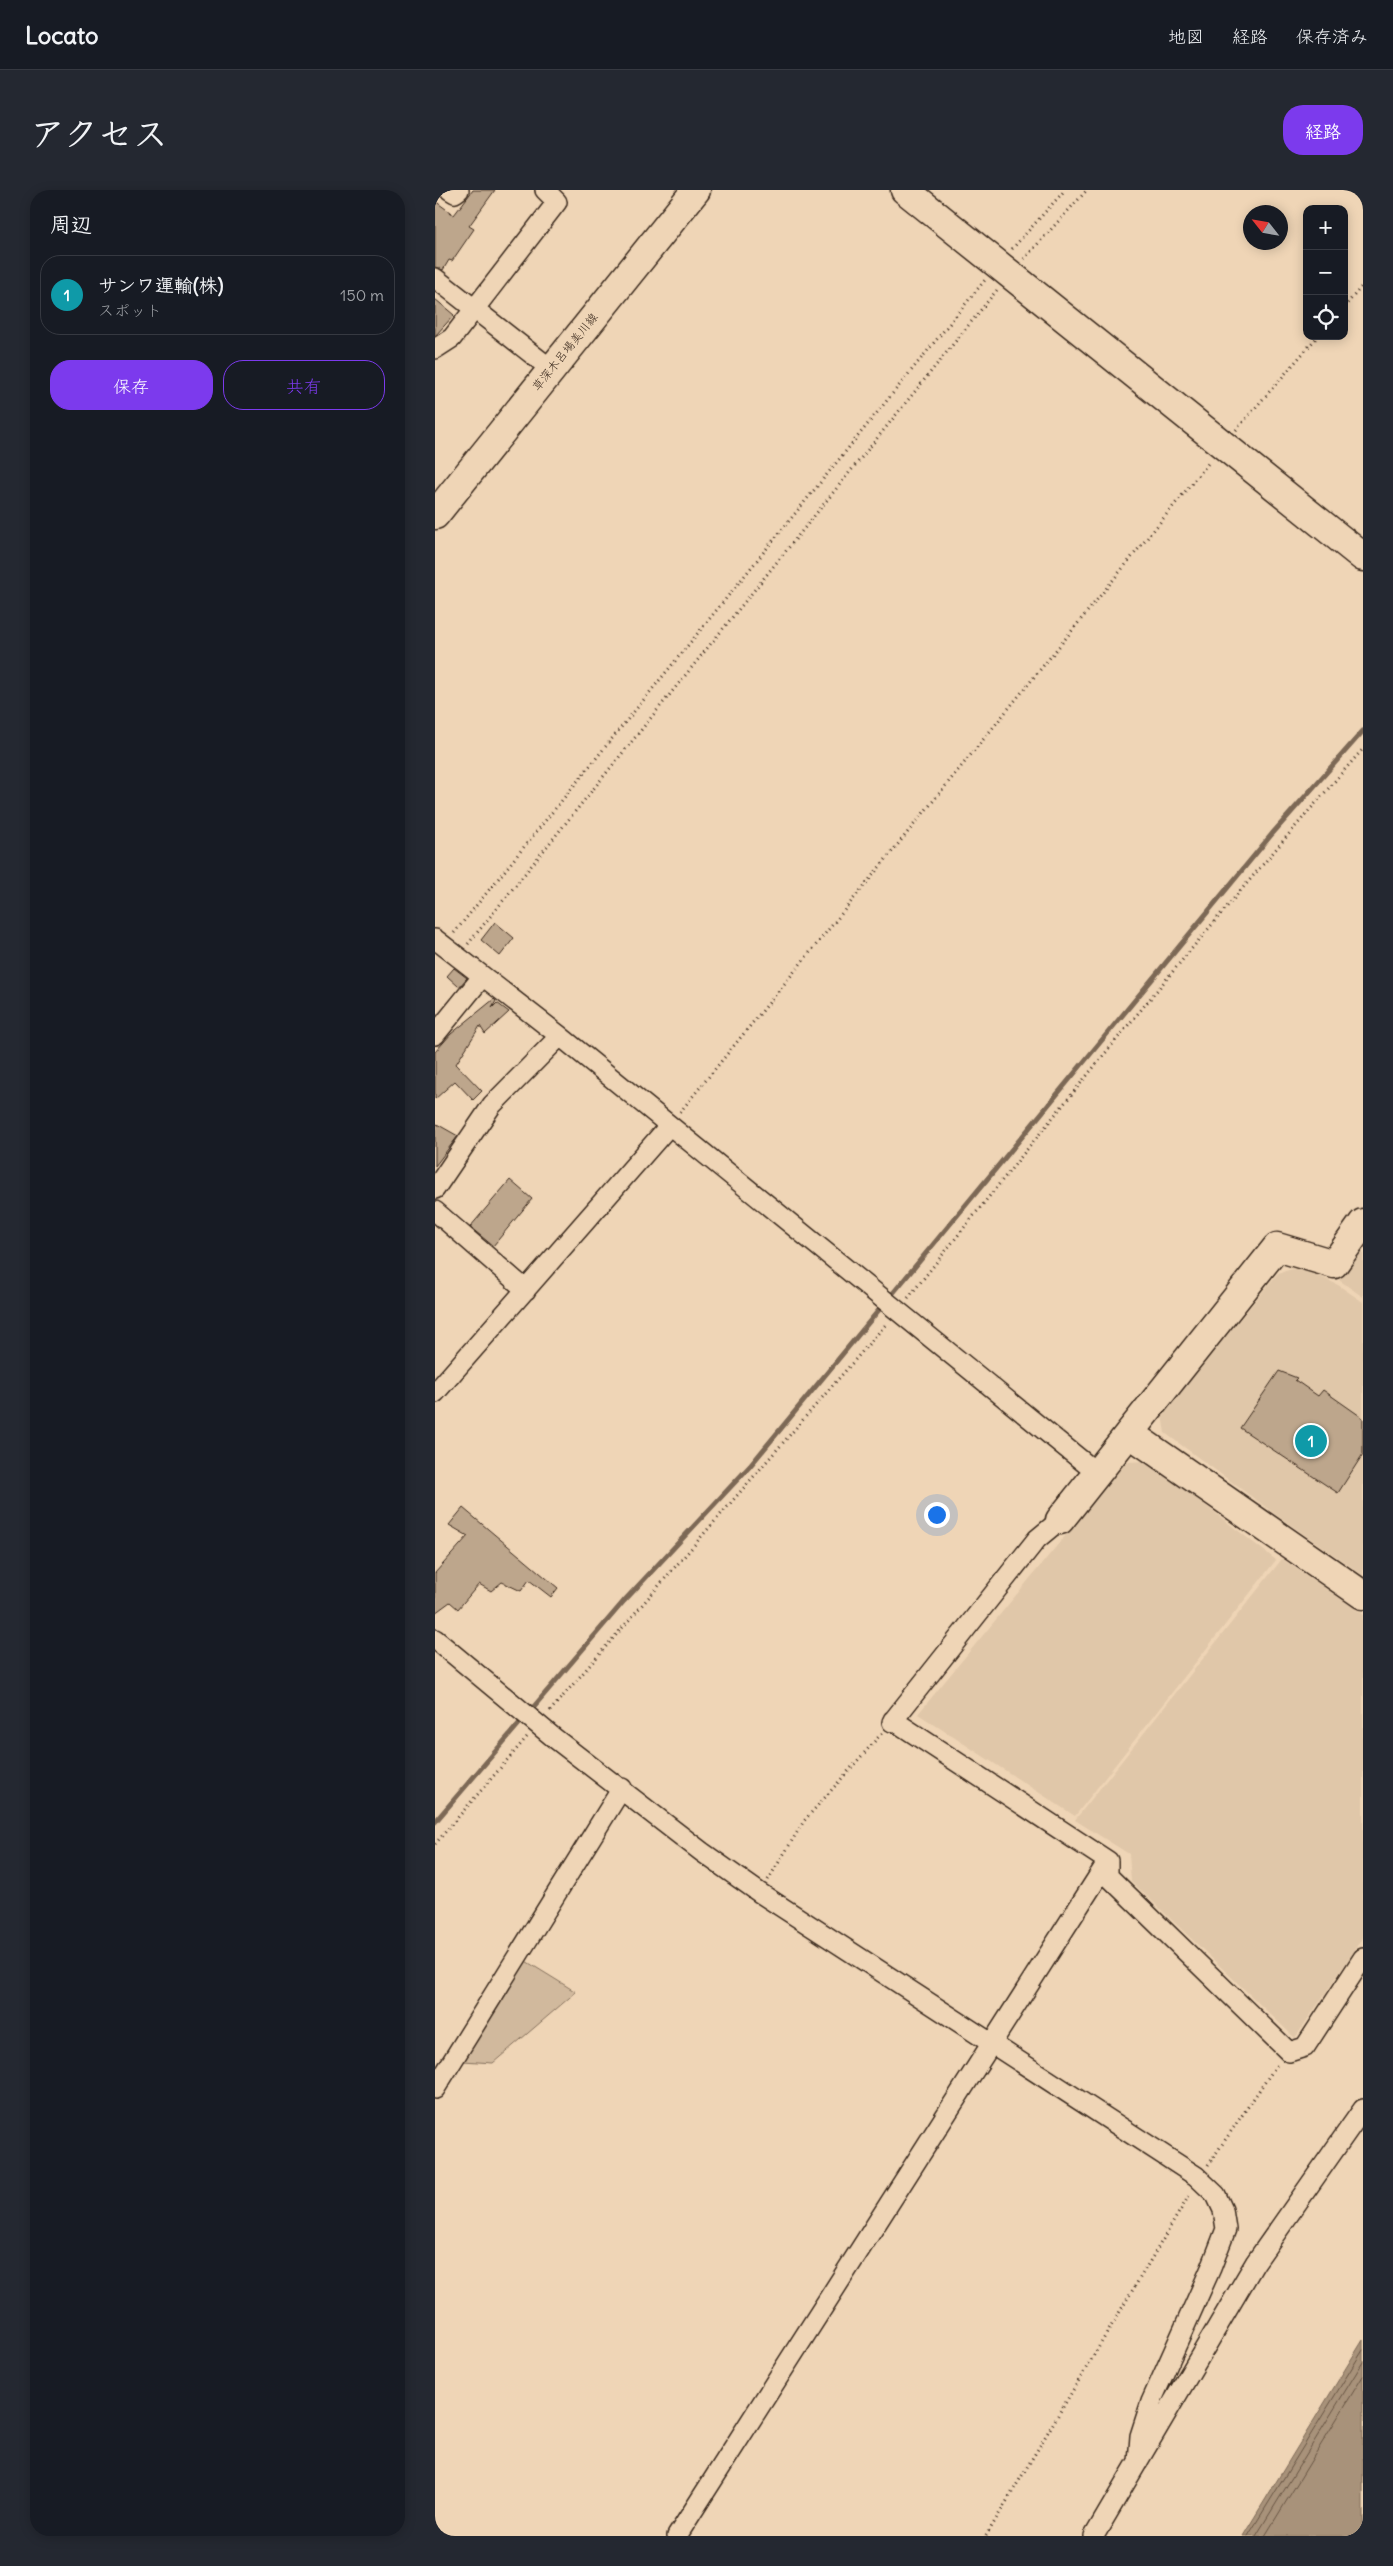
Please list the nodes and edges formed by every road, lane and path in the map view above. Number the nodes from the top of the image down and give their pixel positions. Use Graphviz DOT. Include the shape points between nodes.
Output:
graph roads {
  1 [pos="449,190"];
  2 [pos="459,190"];
  3 [pos="545,190"];
  4 [pos="696,190"];
  5 [pos="905,190"];
  6 [pos="1065,190"];
  7 [pos="1087,190"];
  8 [pos="1004,269"];
  9 [pos="435,278"];
  10 [pos="1363,285"];
  11 [pos="1348,302"];
  12 [pos="473,310"];
  13 [pos="1315,340"];
  14 [pos="435,349"];
  15 [pos="551,368"];
  16 [pos="1223,445"];
  17 [pos="435,515"];
  18 [pos="1363,557"];
  19 [pos="446,947"];
  20 [pos="482,977"];
  21 [pos="435,1035"];
  22 [pos="560,1036"];
  23 [pos="669,1126"];
  24 [pos="435,1189"];
  25 [pos="435,1210"];
  26 [pos="1363,1223"];
  27 [pos="526,1290"];
  28 [pos="435,1393"];
  29 [pos="1129,1433"];
  30 [pos="1097,1473"];
  31 [pos="1061,1520"];
  32 [pos="1363,1595"];
  33 [pos="435,1639"];
  34 [pos="893,1721"];
  35 [pos="621,1788"];
  36 [pos="1108,1861"];
  37 [pos="760,1893"];
  38 [pos="1363,1958"];
  39 [pos="991,2044"];
  40 [pos="1287,2050"];
  41 [pos="435,2089"];
  42 [pos="1363,2109"];
  43 [pos="1199,2179"];
  44 [pos="1138,2462"];
  45 [pos="677,2536"];
  46 [pos="986,2536"];
  47 [pos="1094,2536"];
  1 -- 2 [label="street" via="455,193"];
  3 -- 12 [label="street" via="557,202"];
  4 -- 15 [label="street, 草深木呂場美川線"];
  5 -- 8 [label="street"];
  6 -- 8 [label="path"];
  7 -- 8 [label="path"];
  8 -- 16 [label="street"];
  8 -- 19 [label="path"];
  8 -- 19 [label="path"];
  9 -- 12 [label="street"];
  10 -- 11 [label="path"];
  12 -- 14 [label="street" via="452,338"];
  12 -- 15 [label="street"];
  13 -- 16 [label="path"];
  15 -- 17 [label="street, 草深木呂場美川線"];
  16 -- 18 [label="street"];
  16 -- 23 [label="path"];
  19 -- 20 [label="street"];
  20 -- 21 [label="street"];
  20 -- 22 [label="street"];
  22 -- 23 [label="street"];
  22 -- 24 [label="street" via="492,1105"];
  23 -- 27 [label="street"];
  23 -- 30 [label="street"];
  25 -- 27 [label="street"];
  26 -- 29 [label="street" via="1334,1264 1277,1247"];
  27 -- 28 [label="street"];
  29 -- 30 [label="street"];
  29 -- 32 [label="street"];
  30 -- 31 [label="street"];
  31 -- 34 [label="street" via="1037,1539"];
  33 -- 35 [label="street"];
  34 -- 36 [label="street"];
  34 -- 37 [label="path" via="804,1821"];
  35 -- 37 [label="street"];
  35 -- 41 [label="street"];
  36 -- 39 [label="street"];
  36 -- 40 [label="street" via="1108,1876"];
  37 -- 39 [label="street"];
  38 -- 40 [label="street" via="1305,2047"];
  39 -- 43 [label="street"];
  39 -- 45 [label="street"];
  40 -- 43 [label="path"];
  42 -- 44 [label="street" via="1255,2263"];
  43 -- 44 [label="street" via="1219,2202 1226,2228 1151,2402 1140,2436"];
  43 -- 46 [label="path"];
  44 -- 47 [label="street"];
}
